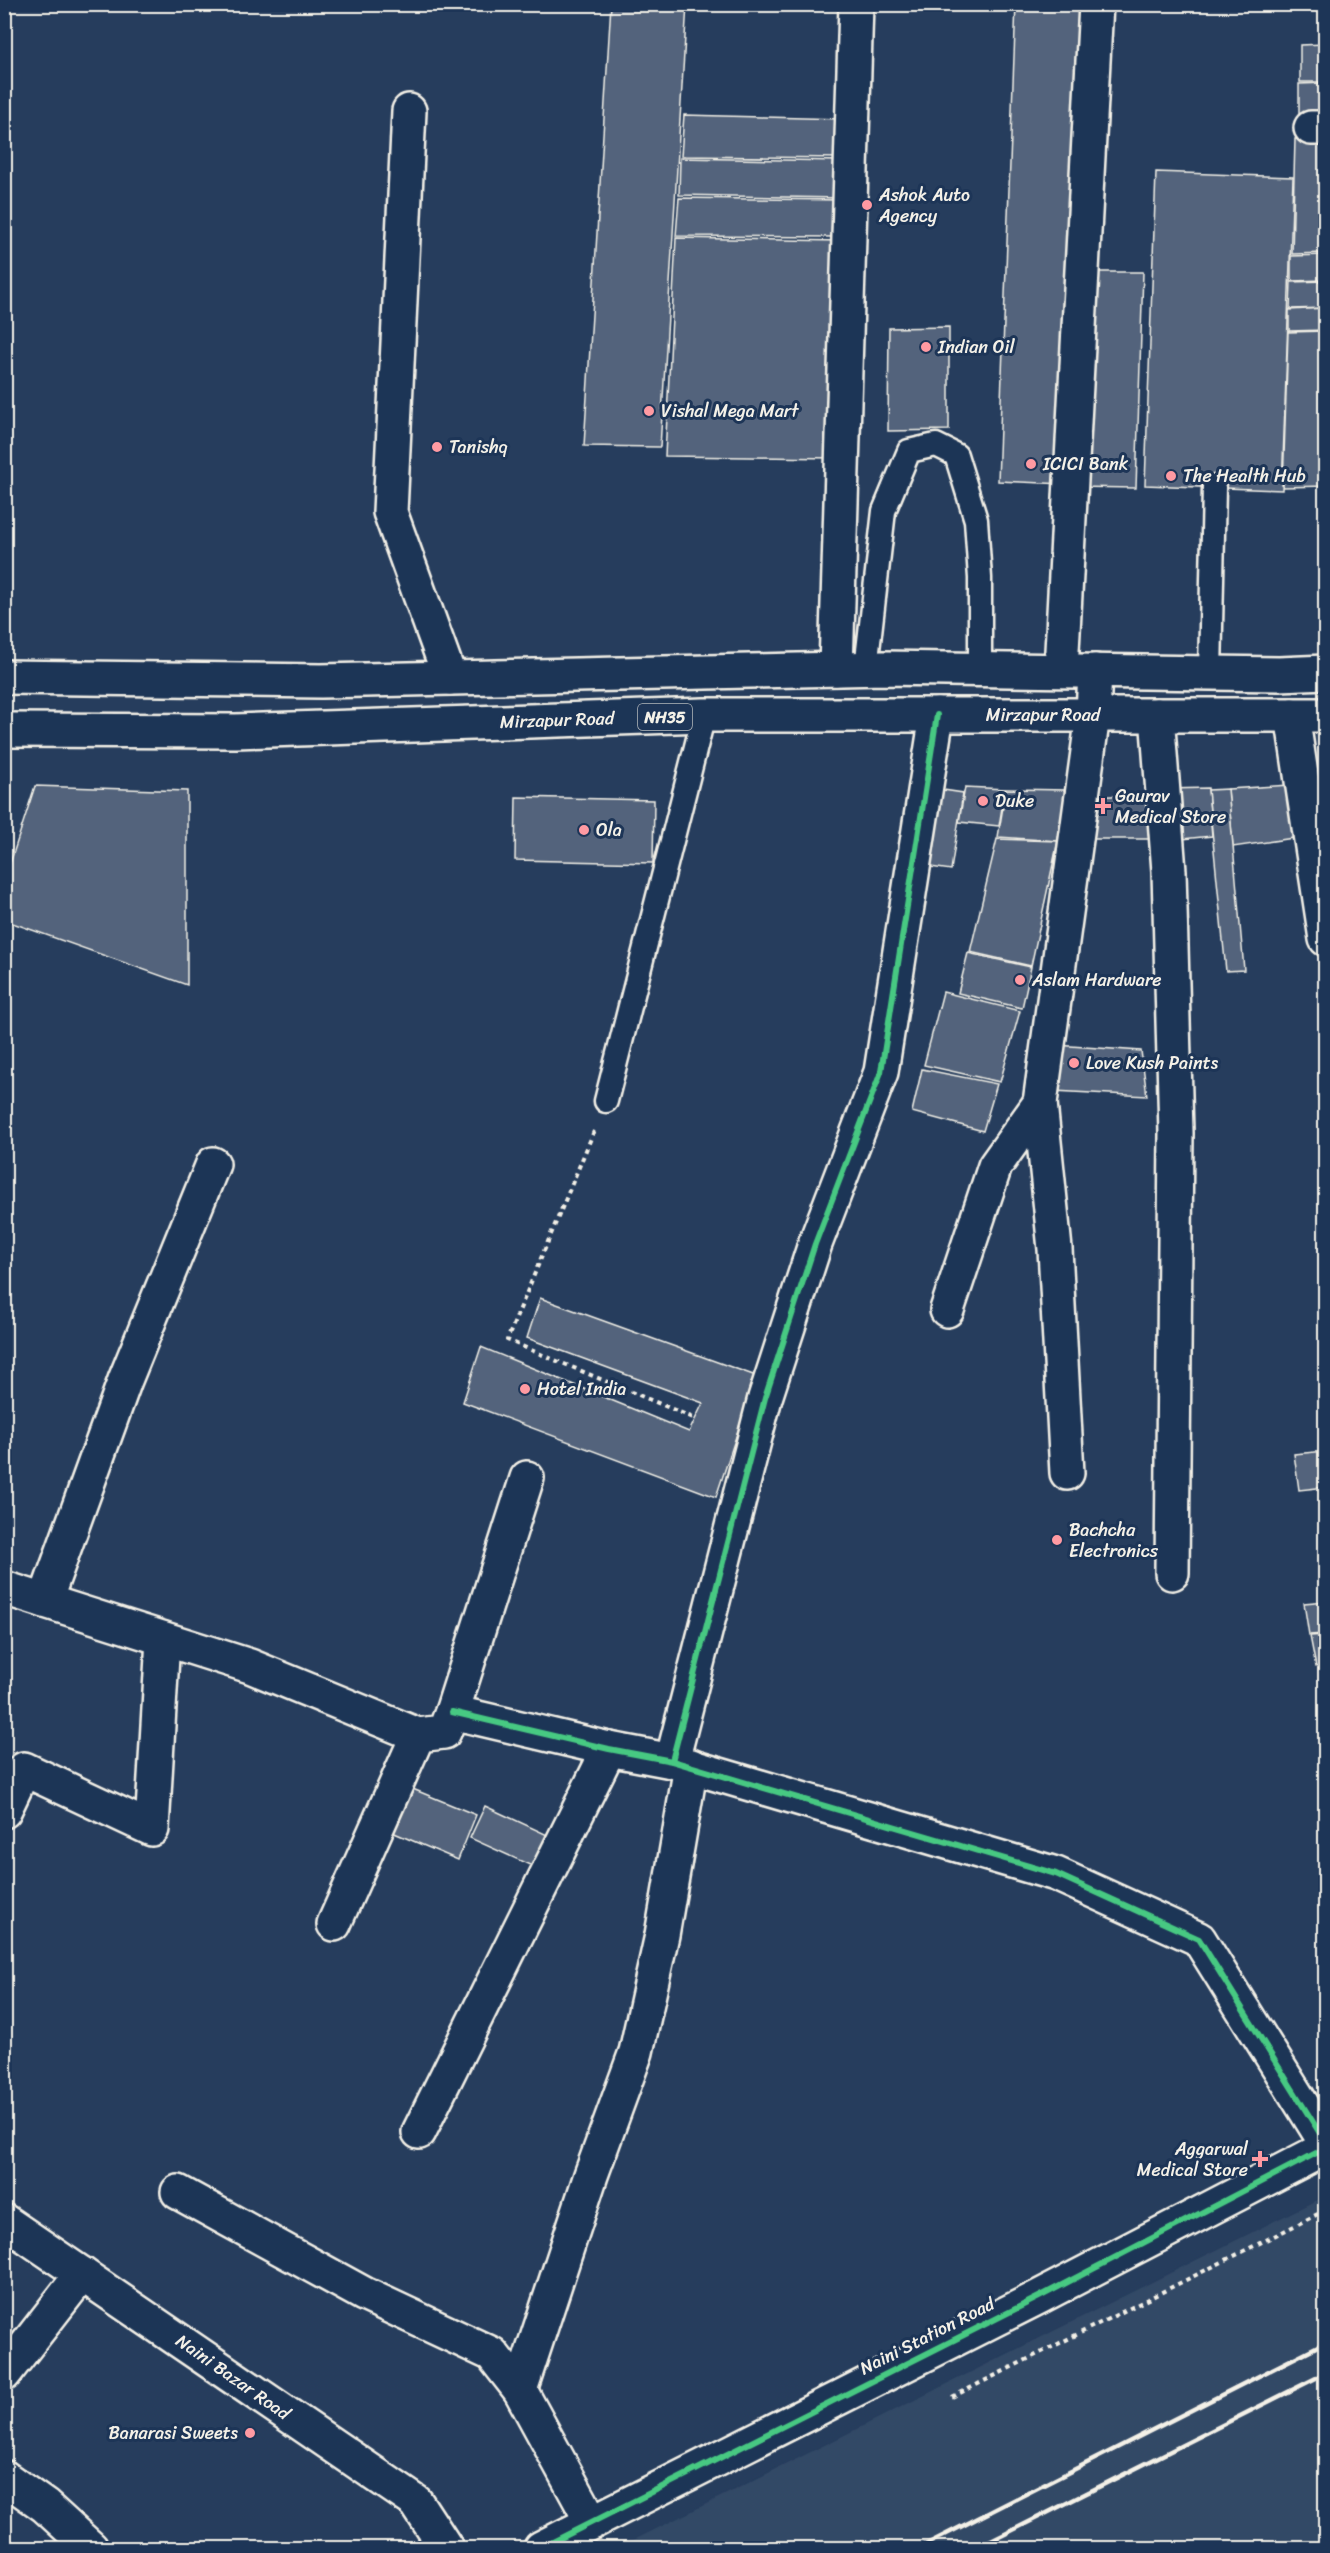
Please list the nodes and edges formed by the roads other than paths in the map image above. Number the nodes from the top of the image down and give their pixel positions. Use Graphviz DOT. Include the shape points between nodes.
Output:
graph roads {
  1 [pos="856,4"];
  2 [pos="1096,4"];
  3 [pos="409,111"];
  4 [pos="1214,488"];
  5 [pos="851,669"];
  6 [pos="980,669"];
  7 [pos="1061,670"];
  8 [pos="1095,671"];
  9 [pos="1326,672"];
  10 [pos="1210,673"];
  11 [pos="4,677"];
  12 [pos="450,678"];
  13 [pos="937,714"];
  14 [pos="704,715"];
  15 [pos="1093,715"];
  16 [pos="1157,715"];
  17 [pos="1292,715"];
  18 [pos="1326,715"];
  19 [pos="4,730"];
  20 [pos="1326,939"];
  21 [pos="606,1101"];
  22 [pos="1040,1103"];
  23 [pos="213,1164"];
  24 [pos="947,1310"];
  25 [pos="1067,1473"];
  26 [pos="527,1478"];
  27 [pos="1172,1573"];
  28 [pos="4,1588"];
  29 [pos="45,1601"];
  30 [pos="163,1639"];
  31 [pos="452,1712"];
  32 [pos="418,1735"];
  33 [pos="609,1749"];
  34 [pos="681,1763"];
  35 [pos="4,1811"];
  36 [pos="334,1924"];
  37 [pos="419,2132"];
  38 [pos="1326,2143"];
  39 [pos="1326,2148"];
  40 [pos="178,2192"];
  41 [pos="4,2221"];
  42 [pos="82,2274"];
  43 [pos="4,2374"];
  44 [pos="520,2390"];
  45 [pos="4,2477"];
  46 [pos="592,2522"];
  47 [pos="91,2548"];
  48 [pos="446,2548"];
  49 [pos="541,2548"];
  1 -- 5 [label="main road"];
  2 -- 7 [label="main road"];
  3 -- 12 [label="main road" via="390,512"];
  4 -- 10 [label="lane"];
  5 -- 6 [label="main road"];
  5 -- 6 [label="lane" via="884,511 909,451 936,445 956,455 976,520"];
  5 -- 12 [label="main road"];
  6 -- 7 [label="main road"];
  7 -- 8 [label="main road"];
  8 -- 10 [label="main road"];
  8 -- 15 [label="main road"];
  9 -- 10 [label="main road"];
  11 -- 12 [label="main road" via="321,681"];
  13 -- 14 [label="main road, Mirzapur Road / NH35"];
  13 -- 15 [label="main road, Mirzapur Road / NH35"];
  13 -- 34 [label="main road" via="881,1072 815,1244 765,1398"];
  14 -- 19 [label="main road, Mirzapur Road / NH35" via="236,731"];
  14 -- 21 [label="lane"];
  15 -- 16 [label="main road, Mirzapur Road / NH35"];
  15 -- 22 [label="main road"];
  16 -- 17 [label="main road, Mirzapur Road / NH35"];
  16 -- 27 [label="main road" via="1169,872 1176,1133"];
  17 -- 18 [label="main road, Mirzapur Road / NH35"];
  17 -- 20 [label="main road"];
  22 -- 24 [label="main road" via="995,1166"];
  22 -- 25 [label="main road" via="1055,1249"];
  23 -- 29 [label="main road" via="125,1380"];
  26 -- 31 [label="main road"];
  28 -- 29 [label="main road"];
  29 -- 30 [label="main road"];
  30 -- 32 [label="main road" via="250,1666"];
  30 -- 35 [label="main road" via="152,1829 24,1769"];
  31 -- 32 [label="main road" via="444,1732"];
  31 -- 33 [label="main road"];
  32 -- 36 [label="main road"];
  33 -- 34 [label="main road"];
  33 -- 37 [label="main road"];
  34 -- 38 [label="main road" via="1056,1874 1199,1939"];
  34 -- 44 [label="main road" via="662,1935 636,2052"];
  39 -- 46 [label="main road, Naini Station Road"];
  40 -- 44 [label="main road" via="410,2318 492,2354"];
  41 -- 42 [label="main road, Naini Bazar Road"];
  42 -- 43 [label="main road"];
  42 -- 48 [label="main road, Naini Bazar Road" via="416,2502"];
  44 -- 46 [label="main road"];
  45 -- 47 [label="main road" via="45,2506"];
  46 -- 49 [label="main road, Naini Station Road"];
}
